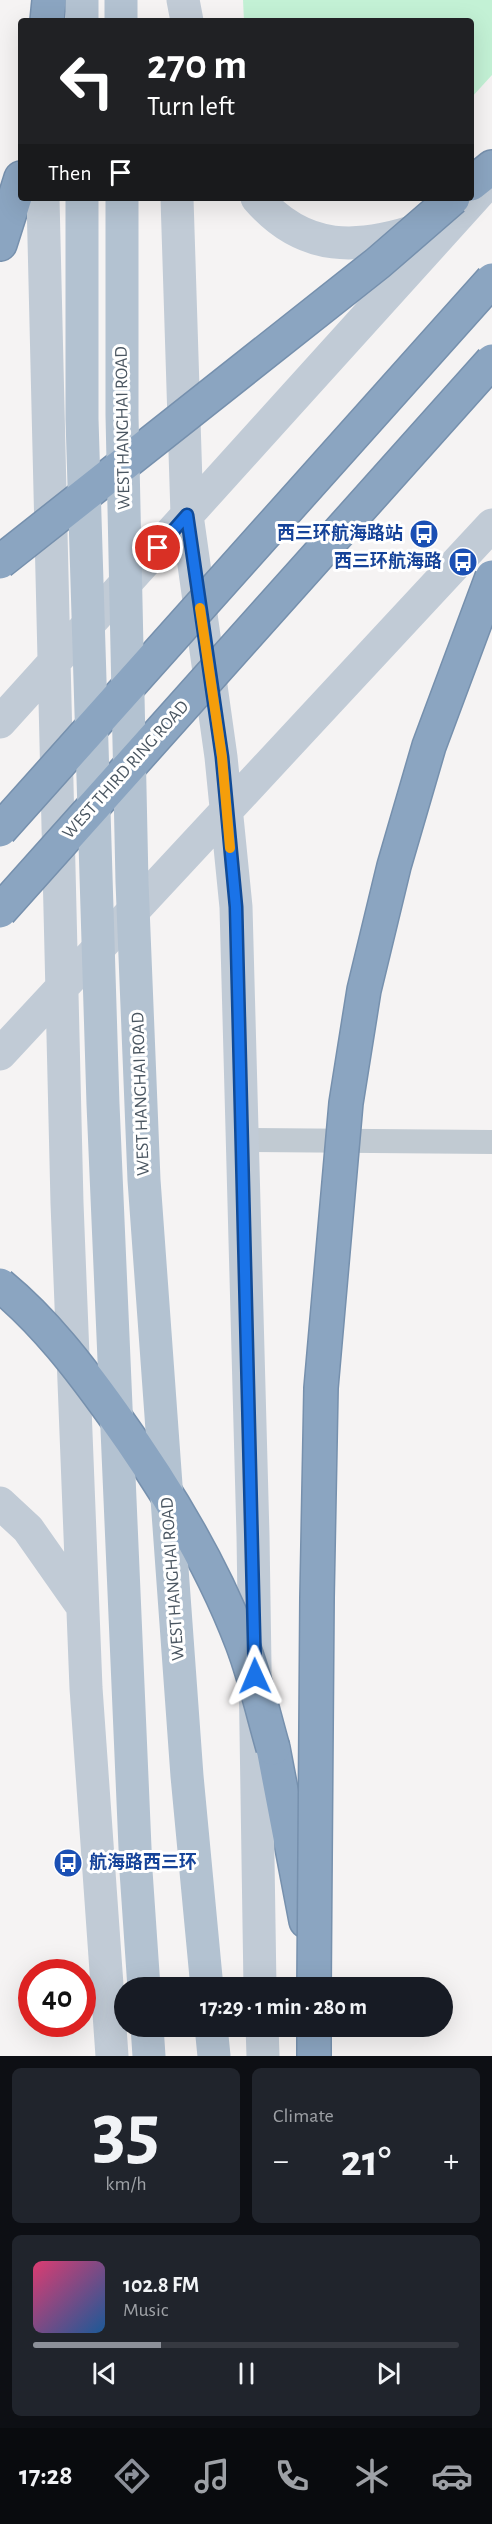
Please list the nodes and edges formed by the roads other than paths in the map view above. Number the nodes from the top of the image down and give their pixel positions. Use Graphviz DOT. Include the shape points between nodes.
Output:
graph roads {
  1 [pos="39,0"];
  2 [pos="49,0"];
  3 [pos="82,0"];
  4 [pos="121,0"];
  5 [pos="171,0"];
  6 [pos="183,0"];
  7 [pos="39,18"];
  8 [pos="47,18"];
  9 [pos="82,18"];
  10 [pos="121,18"];
  11 [pos="172,18"];
  12 [pos="186,18"];
  13 [pos="18,187"];
  14 [pos="43,201"];
  15 [pos="82,201"];
  16 [pos="122,201"];
  17 [pos="177,201"];
  18 [pos="260,201"];
  19 [pos="450,201"];
  20 [pos="460,201"];
  21 [pos="465,201"];
  22 [pos="0,244"];
  23 [pos="492,280"];
  24 [pos="492,361"];
  25 [pos="187,515"];
  26 [pos="492,525"];
  27 [pos="0,562"];
  28 [pos="492,578"];
  29 [pos="54,663"];
  30 [pos="0,722"];
  31 [pos="227,811"];
  32 [pos="0,830"];
  33 [pos="0,911"];
  34 [pos="62,988"];
  35 [pos="0,1054"];
  36 [pos="243,1140"];
  37 [pos="492,1142"];
  38 [pos="0,1285"];
  39 [pos="0,1503"];
  40 [pos="82,1606"];
  41 [pos="143,1977"];
  42 [pos="206,1977"];
  43 [pos="260,1977"];
  44 [pos="314,1977"];
  45 [pos="148,2037"];
  46 [pos="212,2037"];
  47 [pos="262,2037"];
  48 [pos="314,2037"];
  49 [pos="112,2056"];
  50 [pos="149,2056"];
  51 [pos="214,2056"];
  52 [pos="263,2056"];
  53 [pos="314,2056"];
  1 -- 7 [label="street"];
  2 -- 8 [label="highway"];
  3 -- 9 [label="main road"];
  4 -- 10 [label="main road"];
  5 -- 11 [label="street"];
  6 -- 12 [label="street"];
  13 -- 22 [label="highway"];
  14 -- 29 [label="street"];
  15 -- 41 [label="main road, WEST HANGHAI ROAD, bridge" via="82,419 103,1104"];
  16 -- 42 [label="main road, WEST HANGHAI ROAD, bridge" via="122,415 131,834 144,1180 187,1776"];
  17 -- 25 [label="street"];
  18 -- 20 [label="street" via="293,228 327,242 359,245 429,227"];
  19 -- 27 [label="highway, bridge" via="378,263"];
  21 -- 25 [label="street"];
  23 -- 32 [label="highway, bridge"];
  24 -- 33 [label="highway, WEST THIRD RING ROAD, bridge"];
  25 -- 29 [label="street"];
  25 -- 31 [label="street"];
  26 -- 31 [label="street"];
  28 -- 44 [label="highway, bridge" via="429,746 394,866 364,990 346,1103 321,1388"];
  29 -- 30 [label="street"];
  29 -- 34 [label="street"];
  31 -- 34 [label="street"];
  31 -- 36 [label="street" via="236,907"];
  34 -- 35 [label="street"];
  34 -- 40 [label="street"];
  36 -- 37 [label="street"];
  36 -- 43 [label="street"];
  38 -- 44 [label="highway, bridge" via="43,1324 79,1366 186,1526 218,1588 243,1644 273,1748"];
  39 -- 40 [label="street" via="28,1529"];
  40 -- 49 [label="street"];
  45 -- 50 [label="main road"];
  46 -- 51 [label="main road"];
  47 -- 52 [label="street"];
  48 -- 53 [label="highway"];
}
